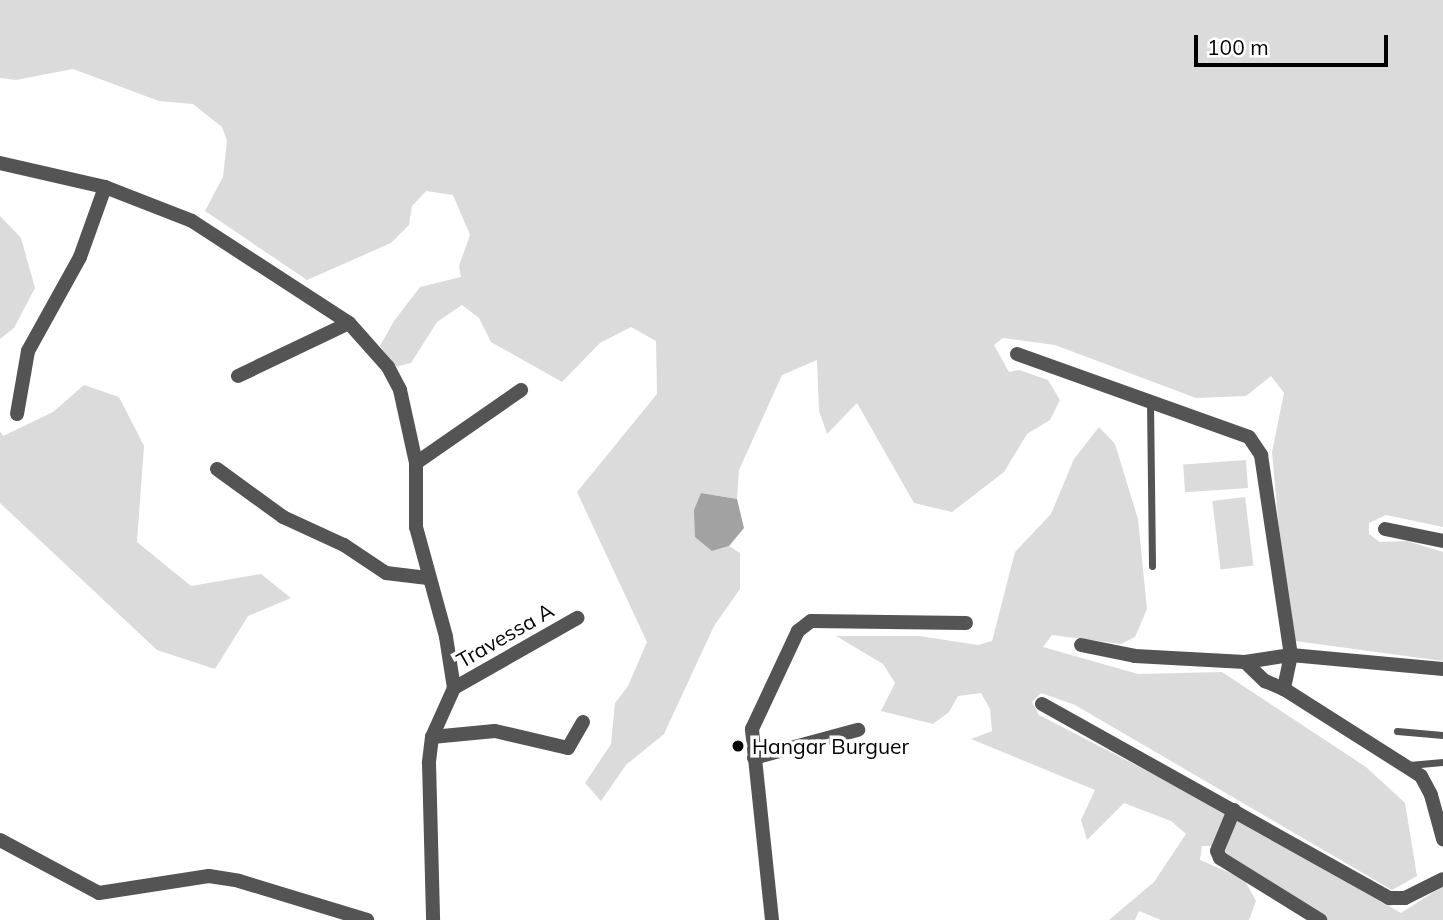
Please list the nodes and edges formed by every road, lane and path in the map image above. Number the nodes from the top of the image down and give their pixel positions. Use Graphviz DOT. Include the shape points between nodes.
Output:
graph roads {
  1 [pos="0,163"];
  2 [pos="105,187"];
  3 [pos="349,323"];
  4 [pos="1017,354"];
  5 [pos="238,376"];
  6 [pos="520,390"];
  7 [pos="1150,401"];
  8 [pos="17,414"];
  9 [pos="416,463"];
  10 [pos="217,469"];
  11 [pos="1385,529"];
  12 [pos="1443,541"];
  13 [pos="1152,566"];
  14 [pos="428,578"];
  15 [pos="577,618"];
  16 [pos="966,623"];
  17 [pos="1082,645"];
  18 [pos="1290,654"];
  19 [pos="1245,662"];
  20 [pos="1443,669"];
  21 [pos="454,688"];
  22 [pos="1284,689"];
  23 [pos="1042,704"];
  24 [pos="583,722"];
  25 [pos="858,730"];
  26 [pos="1396,731"];
  27 [pos="1443,736"];
  28 [pos="432,737"];
  29 [pos="754,758"];
  30 [pos="1443,762"];
  31 [pos="1404,766"];
  32 [pos="1234,810"];
  33 [pos="1443,839"];
  34 [pos="0,840"];
  35 [pos="1443,878"];
  36 [pos="367,920"];
  37 [pos="433,920"];
  38 [pos="772,920"];
  39 [pos="1320,920"];
  1 -- 2 [label="street"];
  2 -- 3 [label="street" via="191,221"];
  2 -- 8 [label="street" via="80,257 28,351"];
  3 -- 5 [label="street"];
  3 -- 9 [label="street" via="388,367 400,390"];
  4 -- 7 [label="street"];
  6 -- 9 [label="street"];
  7 -- 13 [label="lane"];
  7 -- 18 [label="street" via="1249,437 1261,455"];
  9 -- 14 [label="street" via="416,527"];
  10 -- 14 [label="street" via="283,517 344,545 386,573"];
  11 -- 12 [label="street"];
  14 -- 21 [label="street" via="446,637"];
  15 -- 21 [label="street, Travessa A"];
  16 -- 29 [label="street" via="861,619 802,624 755,715"];
  17 -- 19 [label="street" via="1135,656"];
  18 -- 19 [label="street"];
  18 -- 20 [label="street"];
  18 -- 22 [label="street"];
  19 -- 22 [label="street" via="1265,681"];
  21 -- 28 [label="street"];
  22 -- 31 [label="street"];
  23 -- 32 [label="street"];
  24 -- 28 [label="street" via="568,748 495,731"];
  25 -- 29 [label="street"];
  26 -- 27 [label="lane"];
  28 -- 37 [label="street"];
  29 -- 38 [label="street"];
  30 -- 31 [label="lane"];
  31 -- 33 [label="street" via="1421,776 1432,795"];
  32 -- 35 [label="street" via="1389,898 1405,898"];
  32 -- 39 [label="street" via="1217,851 1220,858"];
  34 -- 36 [label="street" via="99,893 209,876 239,880"];
}
